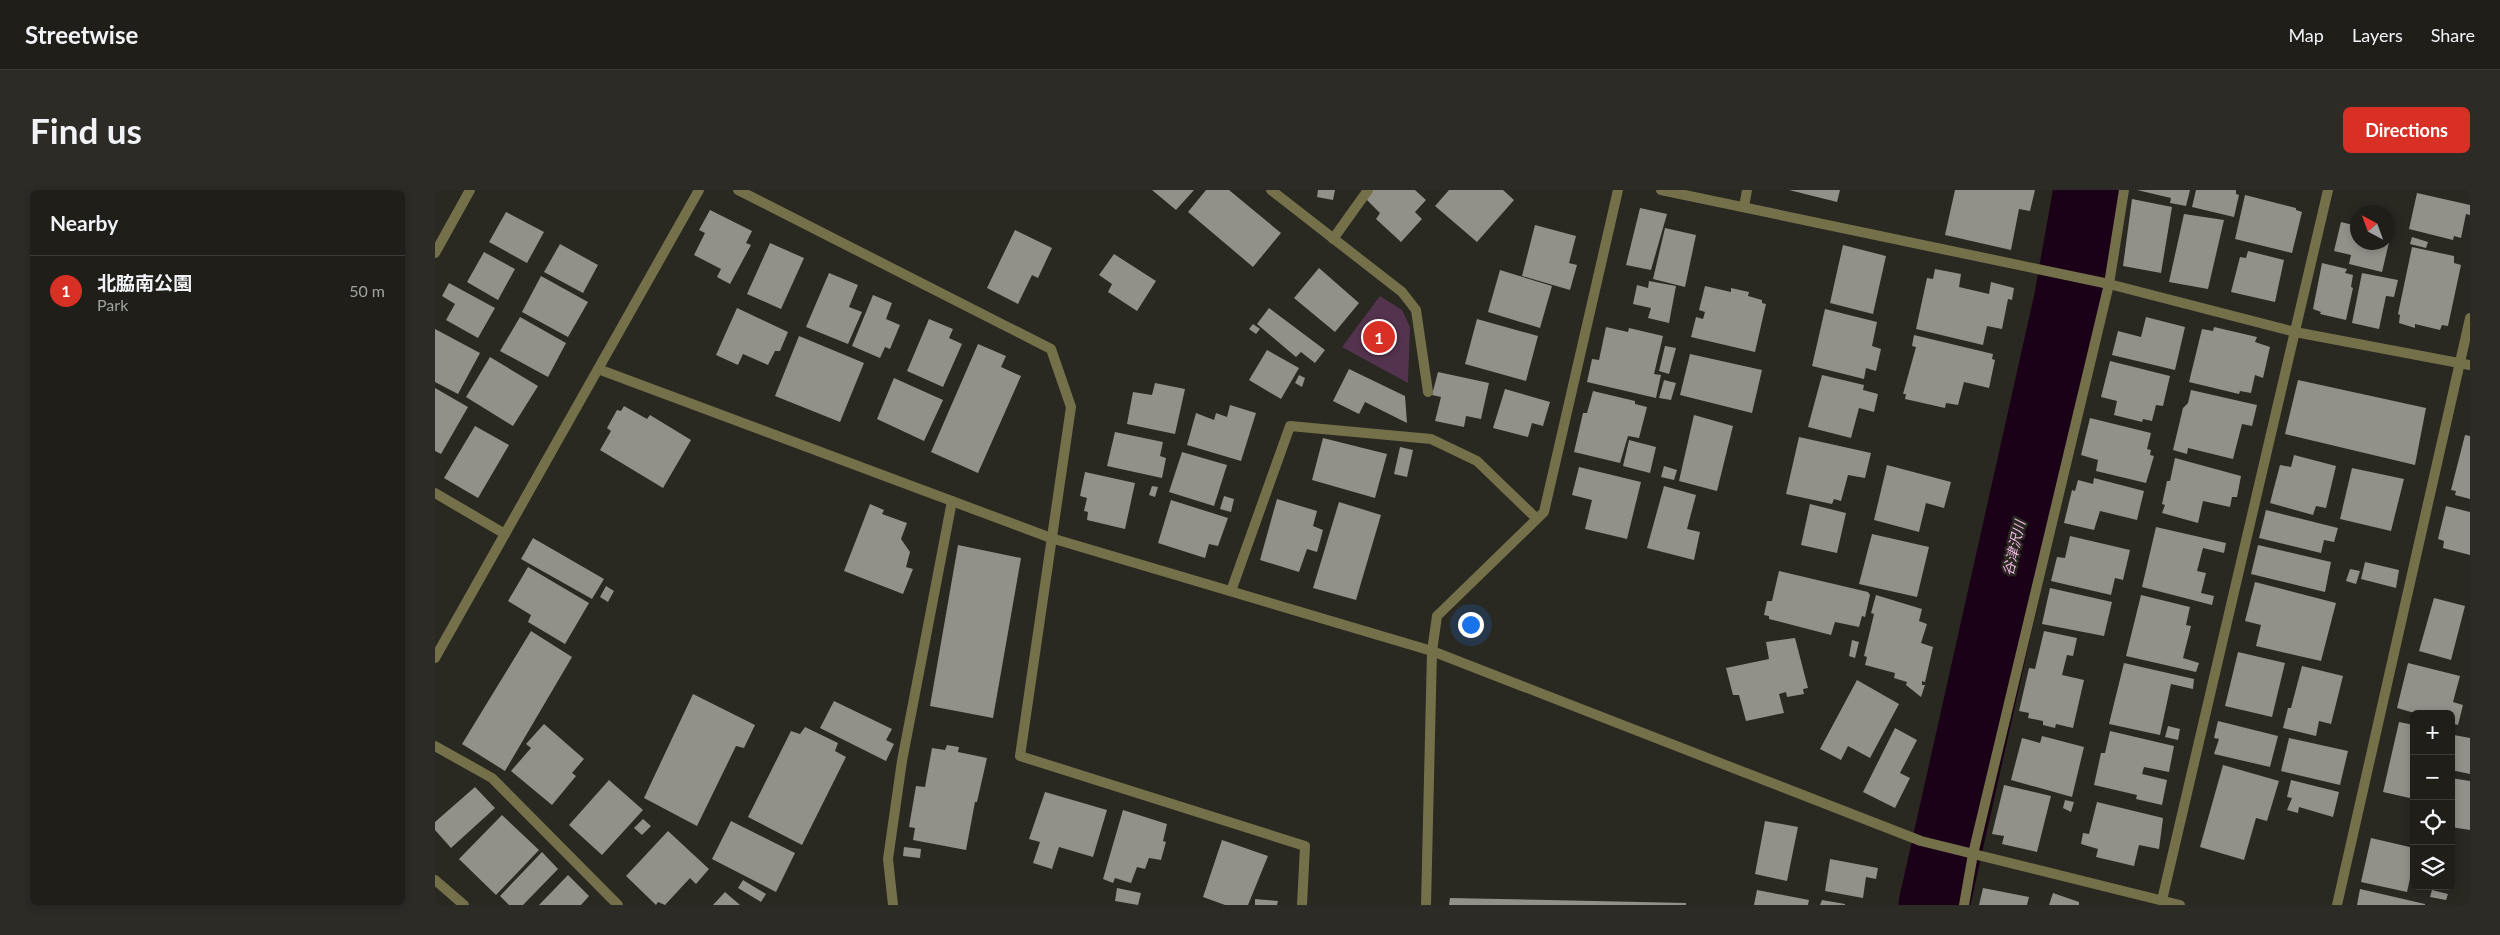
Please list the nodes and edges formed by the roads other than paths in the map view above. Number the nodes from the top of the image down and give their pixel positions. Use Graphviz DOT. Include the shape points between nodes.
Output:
graph roads {
  1 [pos="470,190"];
  2 [pos="699,190"];
  3 [pos="738,190"];
  4 [pos="1271,190"];
  5 [pos="1368,190"];
  6 [pos="1618,190"];
  7 [pos="1661,190"];
  8 [pos="1747,190"];
  9 [pos="2123,190"];
  10 [pos="2328,190"];
  11 [pos="1744,207"];
  12 [pos="1333,239"];
  13 [pos="435,253"];
  14 [pos="2109,284"];
  15 [pos="2470,318"];
  16 [pos="2295,332"];
  17 [pos="2459,363"];
  18 [pos="2470,365"];
  19 [pos="598,369"];
  20 [pos="1428,392"];
  21 [pos="435,494"];
  22 [pos="952,501"];
  23 [pos="1536,518"];
  24 [pos="505,534"];
  25 [pos="1051,538"];
  26 [pos="1231,591"];
  27 [pos="1432,650"];
  28 [pos="435,658"];
  29 [pos="435,746"];
  30 [pos="1973,854"];
  31 [pos="435,880"];
  32 [pos="2162,900"];
  33 [pos="464,905"];
  34 [pos="618,905"];
  35 [pos="893,905"];
  36 [pos="1303,905"];
  37 [pos="1426,905"];
  38 [pos="1964,905"];
  39 [pos="2180,905"];
  40 [pos="2337,905"];
  1 -- 13 [label="street"];
  2 -- 19 [label="street"];
  3 -- 25 [label="street" via="1051,349 1071,408"];
  4 -- 12 [label="street"];
  5 -- 12 [label="street"];
  6 -- 23 [label="street" via="1544,512"];
  7 -- 11 [label="street"];
  8 -- 11 [label="street"];
  9 -- 14 [label="street"];
  10 -- 16 [label="street"];
  11 -- 14 [label="street"];
  12 -- 20 [label="street" via="1401,292 1416,310"];
  14 -- 16 [label="street"];
  14 -- 30 [label="street"];
  15 -- 17 [label="street"];
  16 -- 17 [label="street"];
  16 -- 32 [label="street"];
  17 -- 18 [label="street"];
  17 -- 40 [label="street"];
  19 -- 22 [label="street"];
  19 -- 24 [label="street"];
  21 -- 24 [label="street"];
  22 -- 25 [label="street"];
  22 -- 35 [label="street" via="902,761 888,859"];
  23 -- 26 [label="street" via="1477,461 1431,439 1290,426"];
  23 -- 27 [label="street" via="1437,616"];
  24 -- 28 [label="street"];
  25 -- 26 [label="street"];
  25 -- 36 [label="street" via="1020,756 1305,846"];
  26 -- 27 [label="street"];
  27 -- 30 [label="street" via="1921,842"];
  27 -- 37 [label="street"];
  29 -- 34 [label="street" via="492,778"];
  30 -- 32 [label="street"];
  30 -- 38 [label="street"];
  31 -- 33 [label="street"];
  32 -- 39 [label="street"];
}
